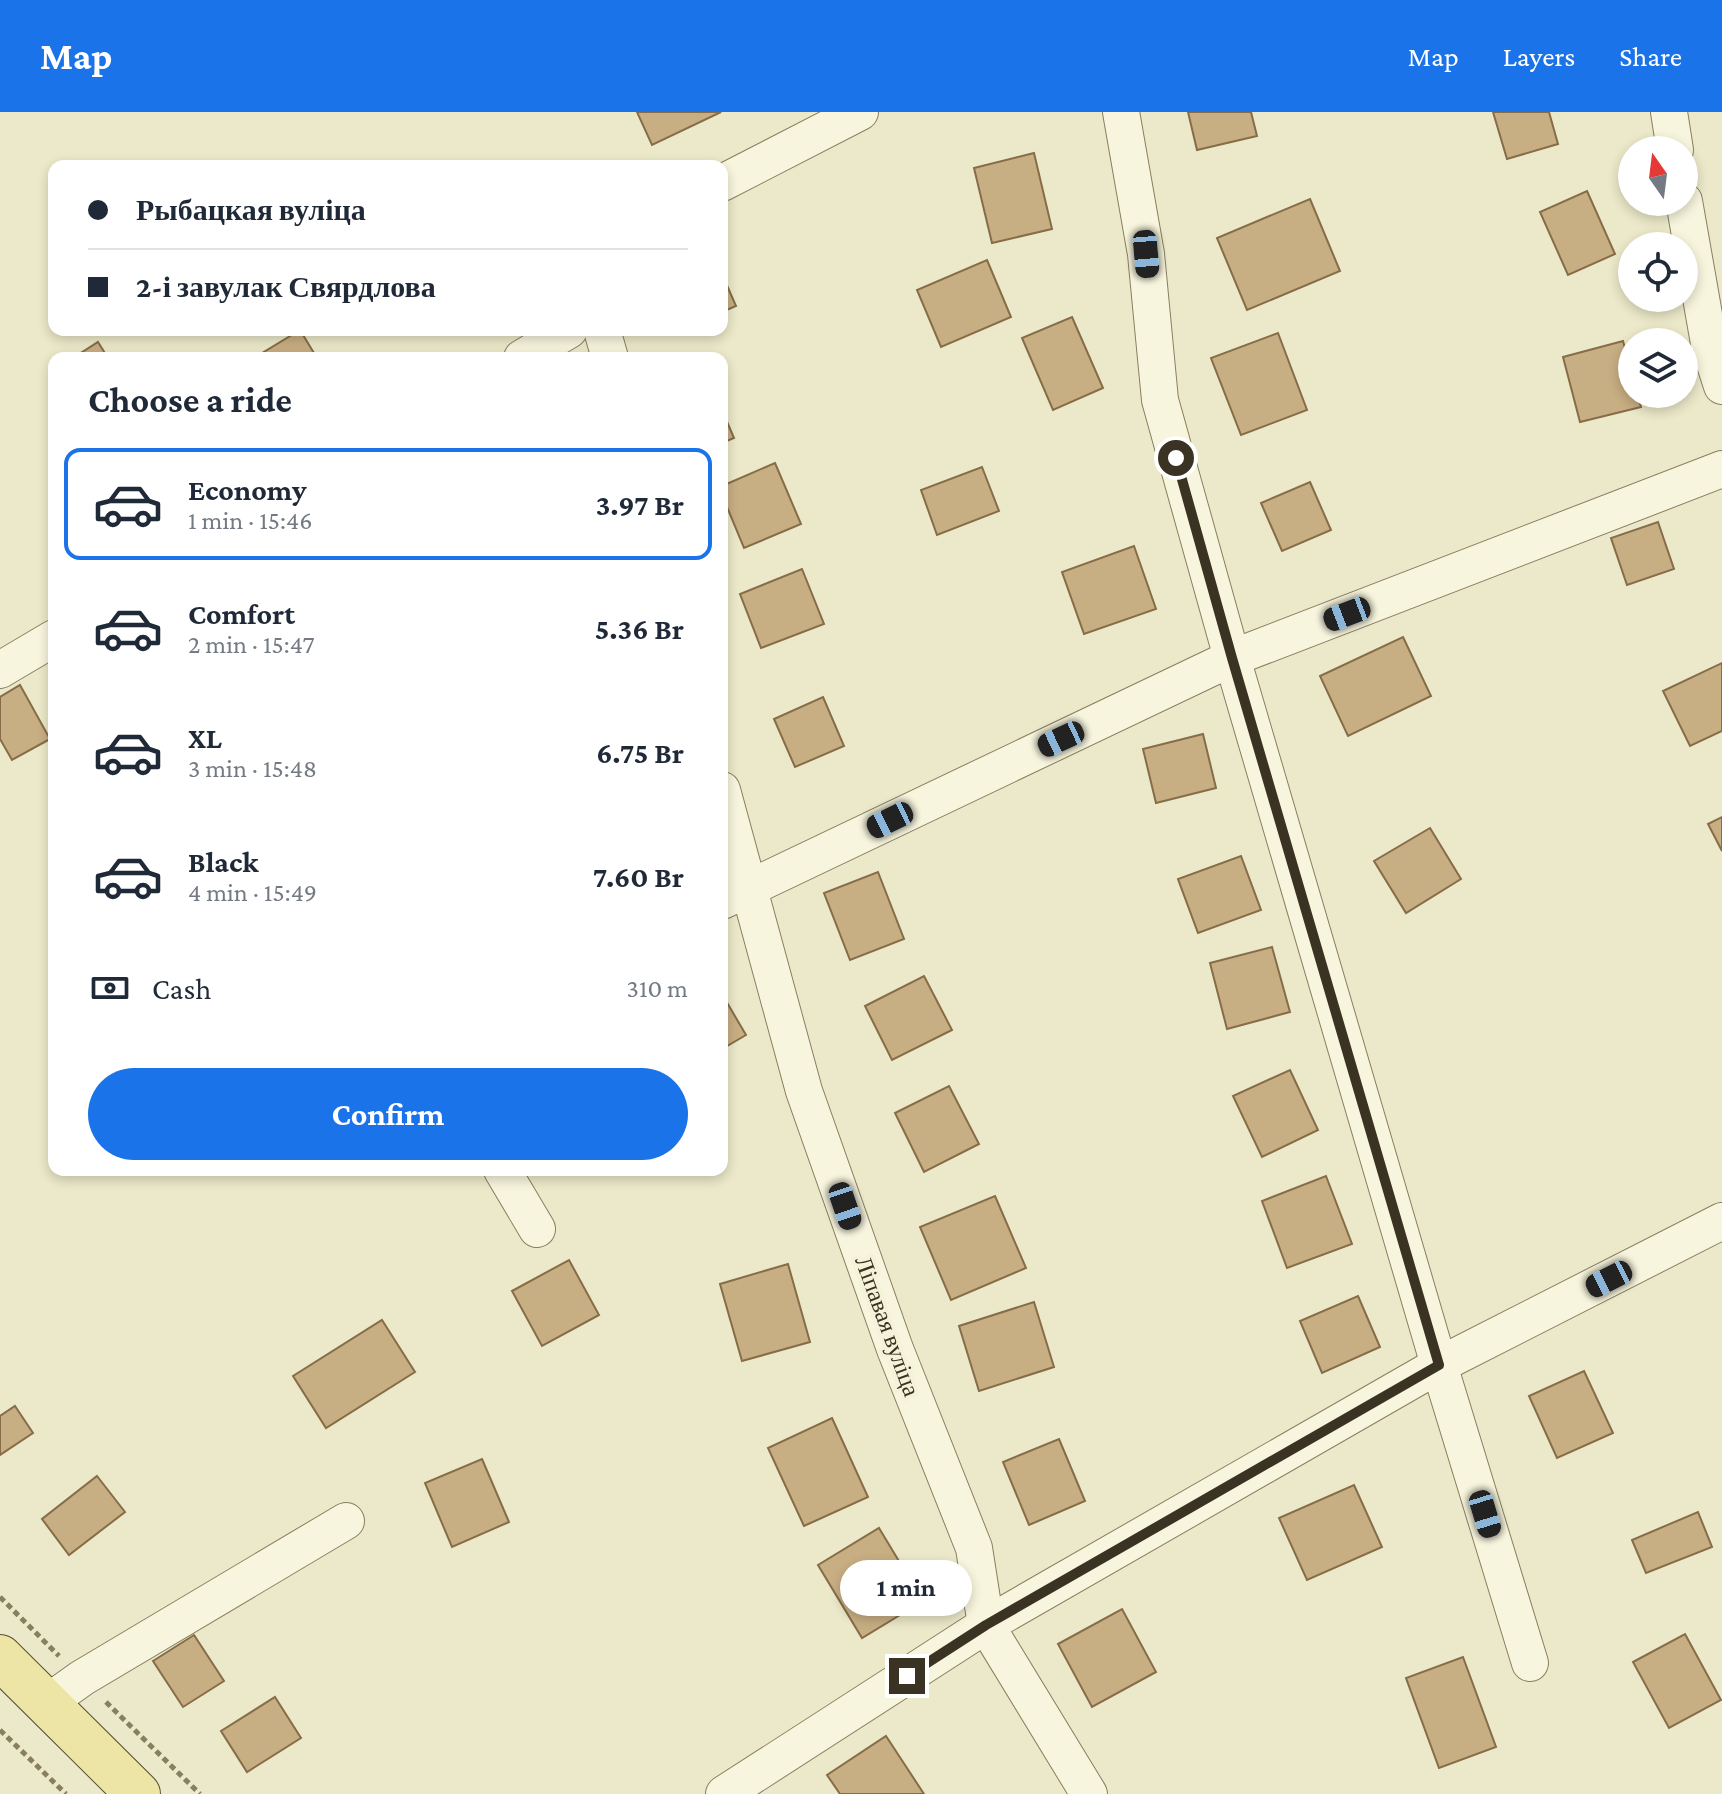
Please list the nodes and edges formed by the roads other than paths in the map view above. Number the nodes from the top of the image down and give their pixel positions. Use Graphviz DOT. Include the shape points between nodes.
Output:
graph roads {
  1 [pos="860,112"];
  2 [pos="1121,112"];
  3 [pos="1669,112"];
  4 [pos="1673,136"];
  5 [pos="728,180"];
  6 [pos="1687,216"];
  7 [pos="559,336"];
  8 [pos="532,352"];
  9 [pos="1722,386"];
  10 [pos="1722,469"];
  11 [pos="48,642"];
  12 [pos="1232,658"];
  13 [pos="0,670"];
  14 [pos="728,838"];
  15 [pos="735,894"];
  16 [pos="506,1176"];
  17 [pos="1722,1221"];
  18 [pos="537,1229"];
  19 [pos="1439,1365"];
  20 [pos="346,1521"];
  21 [pos="986,1625"];
  22 [pos="0,1657"];
  23 [pos="1530,1663"];
  24 [pos="47,1703"];
  25 [pos="138,1794"];
  26 [pos="724,1794"];
  27 [pos="1089,1794"];
  1 -- 5 [label="street"];
  2 -- 12 [label="street" via="1146,254 1160,400"];
  3 -- 4 [label="street"];
  6 -- 9 [label="street" via="1710,349"];
  7 -- 8 [label="street"];
  10 -- 12 [label="street"];
  11 -- 13 [label="street"];
  12 -- 15 [label="street"];
  12 -- 19 [label="street"];
  14 -- 15 [label="street, Ліпавая вуліца"];
  15 -- 21 [label="street, Ліпавая вуліца" via="895,1349 974,1548"];
  16 -- 18 [label="street"];
  17 -- 19 [label="street"];
  19 -- 21 [label="street"];
  19 -- 23 [label="street"];
  20 -- 24 [label="street"];
  21 -- 26 [label="street"];
  21 -- 27 [label="street, Ліпавая вуліца"];
  22 -- 24 [label="main road"];
  24 -- 25 [label="main road"];
}
